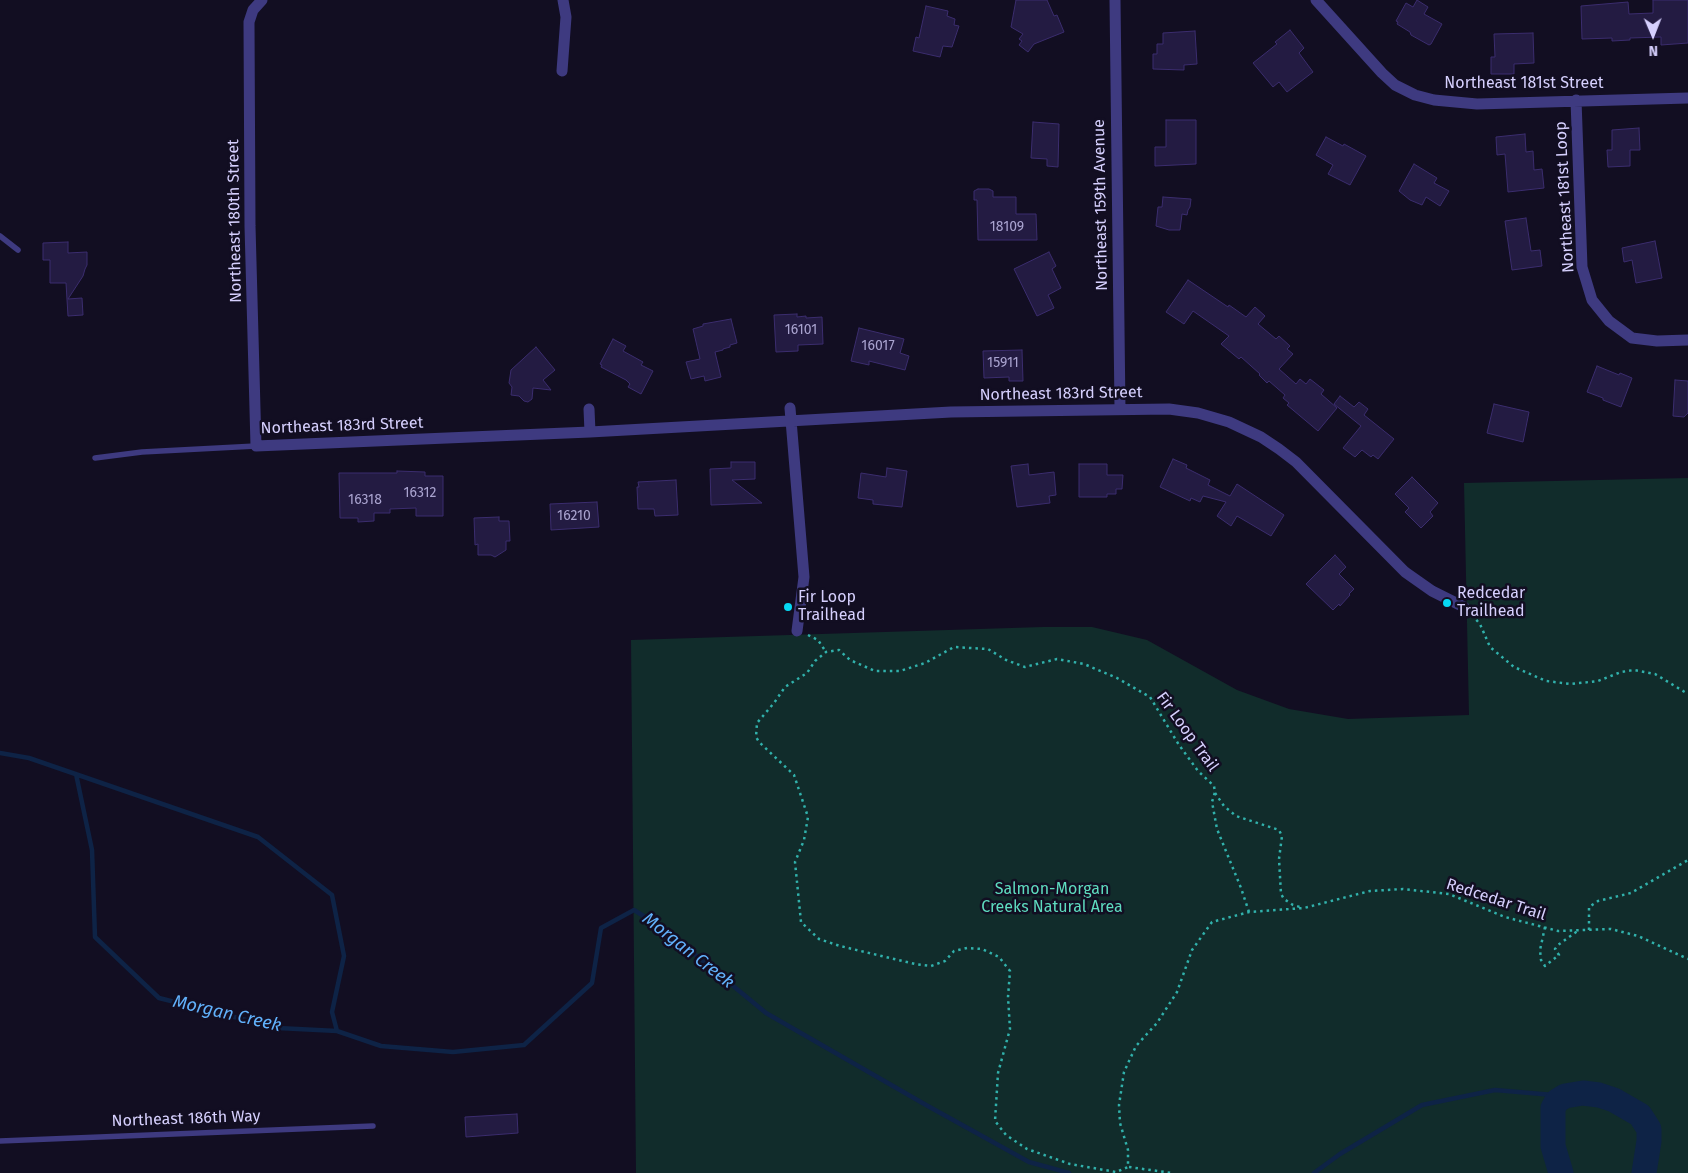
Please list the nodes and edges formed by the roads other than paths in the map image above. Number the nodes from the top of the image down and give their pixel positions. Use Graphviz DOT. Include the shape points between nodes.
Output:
graph roads {
  1 [pos="262,0"];
  2 [pos="563,0"];
  3 [pos="1115,0"];
  4 [pos="1316,0"];
  5 [pos="562,71"];
  6 [pos="1688,98"];
  7 [pos="1576,100"];
  8 [pos="0,236"];
  9 [pos="18,250"];
  10 [pos="1688,340"];
  11 [pos="589,409"];
  12 [pos="1120,409"];
  13 [pos="791,414"];
  14 [pos="590,432"];
  15 [pos="256,446"];
  16 [pos="95,458"];
  17 [pos="1464,608"];
  18 [pos="797,631"];
  19 [pos="373,1126"];
  20 [pos="0,1141"];
  1 -- 15 [label="street, Northeast 180th Street" via="253,10 249,22"];
  2 -- 5 [label="street" via="566,17"];
  3 -- 12 [label="street, Northeast 159th Avenue"];
  4 -- 7 [label="street, Northeast 181st Street" via="1382,73 1395,85 1415,95 1477,104"];
  6 -- 7 [label="street, Northeast 181st Street"];
  7 -- 10 [label="street, Northeast 181st Loop" via="1582,267 1592,300 1609,321 1632,338"];
  8 -- 9 [label="lane"];
  11 -- 14 [label="street"];
  12 -- 13 [label="street, Northeast 183rd Street"];
  12 -- 17 [label="street, Northeast 183rd Street" via="1169,409 1198,413 1229,422 1261,437 1296,462 1405,572"];
  13 -- 14 [label="street, Northeast 183rd Street"];
  13 -- 18 [label="street" via="804,577"];
  14 -- 15 [label="street, Northeast 183rd Street"];
  15 -- 16 [label="lane, Northeast 183rd Street"];
  19 -- 20 [label="lane, Northeast 186th Way"];
}
